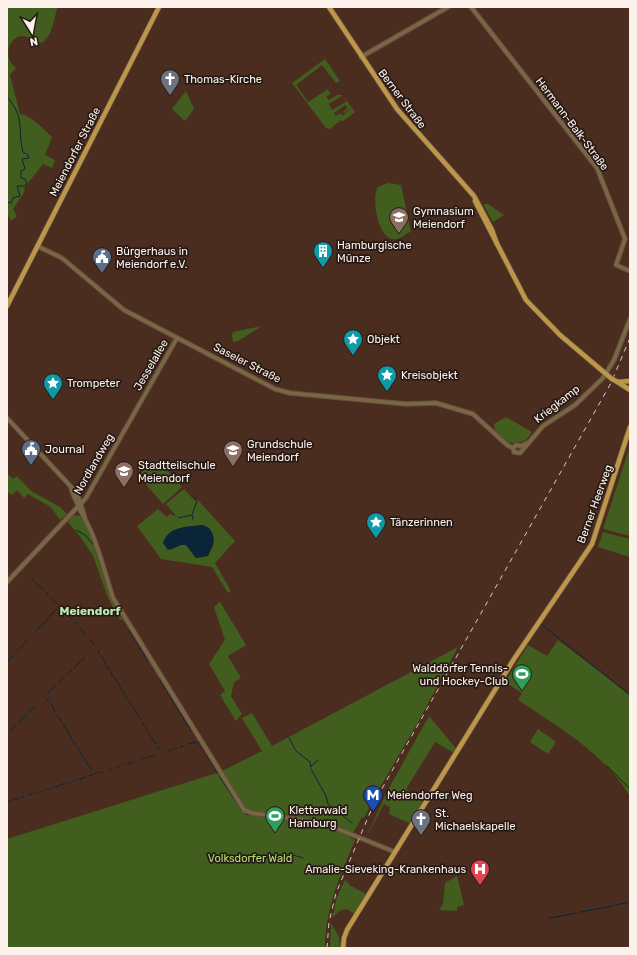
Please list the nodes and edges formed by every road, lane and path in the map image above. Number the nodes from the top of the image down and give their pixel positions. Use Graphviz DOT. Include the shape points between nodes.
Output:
graph roads {
  1 [pos="159,7"];
  2 [pos="329,7"];
  3 [pos="448,7"];
  4 [pos="471,7"];
  5 [pos="361,57"];
  6 [pos="37,246"];
  7 [pos="630,271"];
  8 [pos="7,306"];
  9 [pos="630,319"];
  10 [pos="177,338"];
  11 [pos="605,374"];
  12 [pos="614,380"];
  13 [pos="630,381"];
  14 [pos="630,390"];
  15 [pos="140,402"];
  16 [pos="7,418"];
  17 [pos="630,427"];
  18 [pos="521,447"];
  19 [pos="513,448"];
  20 [pos="80,505"];
  21 [pos="7,582"];
  22 [pos="395,852"];
  23 [pos="343,948"];
  1 -- 6 [label="main road, Meiendorfer Straße"];
  2 -- 5 [label="main road, Berner Straße"];
  3 -- 5 [label="street"];
  4 -- 7 [label="street, Hermann-Balk-Straße" via="597,168 625,239 616,265"];
  5 -- 11 [label="main road, Berner Straße" via="404,118 471,193 524,297"];
  6 -- 8 [label="main road, Meiendorfer Straße"];
  6 -- 10 [label="street, Saseler Straße" via="62,259 124,310"];
  9 -- 11 [label="street, Kriegkamp" via="614,360"];
  10 -- 15 [label="street, Jesselallee"];
  10 -- 19 [label="street, Saseler Straße" via="285,392 406,404 434,402 460,409 477,417"];
  11 -- 12 [label="main road, Berner Straße"];
  11 -- 18 [label="street, Kriegkamp" via="578,402 545,424"];
  12 -- 13 [label="main road"];
  12 -- 14 [label="main road, Berner Straße"];
  15 -- 20 [label="street, Nordlandweg"];
  16 -- 20 [label="street" via="71,488"];
  17 -- 22 [label="main road, Berner Heerweg" via="592,544 539,622"];
  18 -- 19 [label="street" via="516,445"];
  18 -- 19 [label="street" via="520,453 516,454"];
  20 -- 21 [label="street, Nordlandweg"];
  20 -- 22 [label="street" via="103,561 113,598 154,670 161,677 244,810 323,823"];
  22 -- 23 [label="main road, Berner Heerweg" via="345,934"];
}
